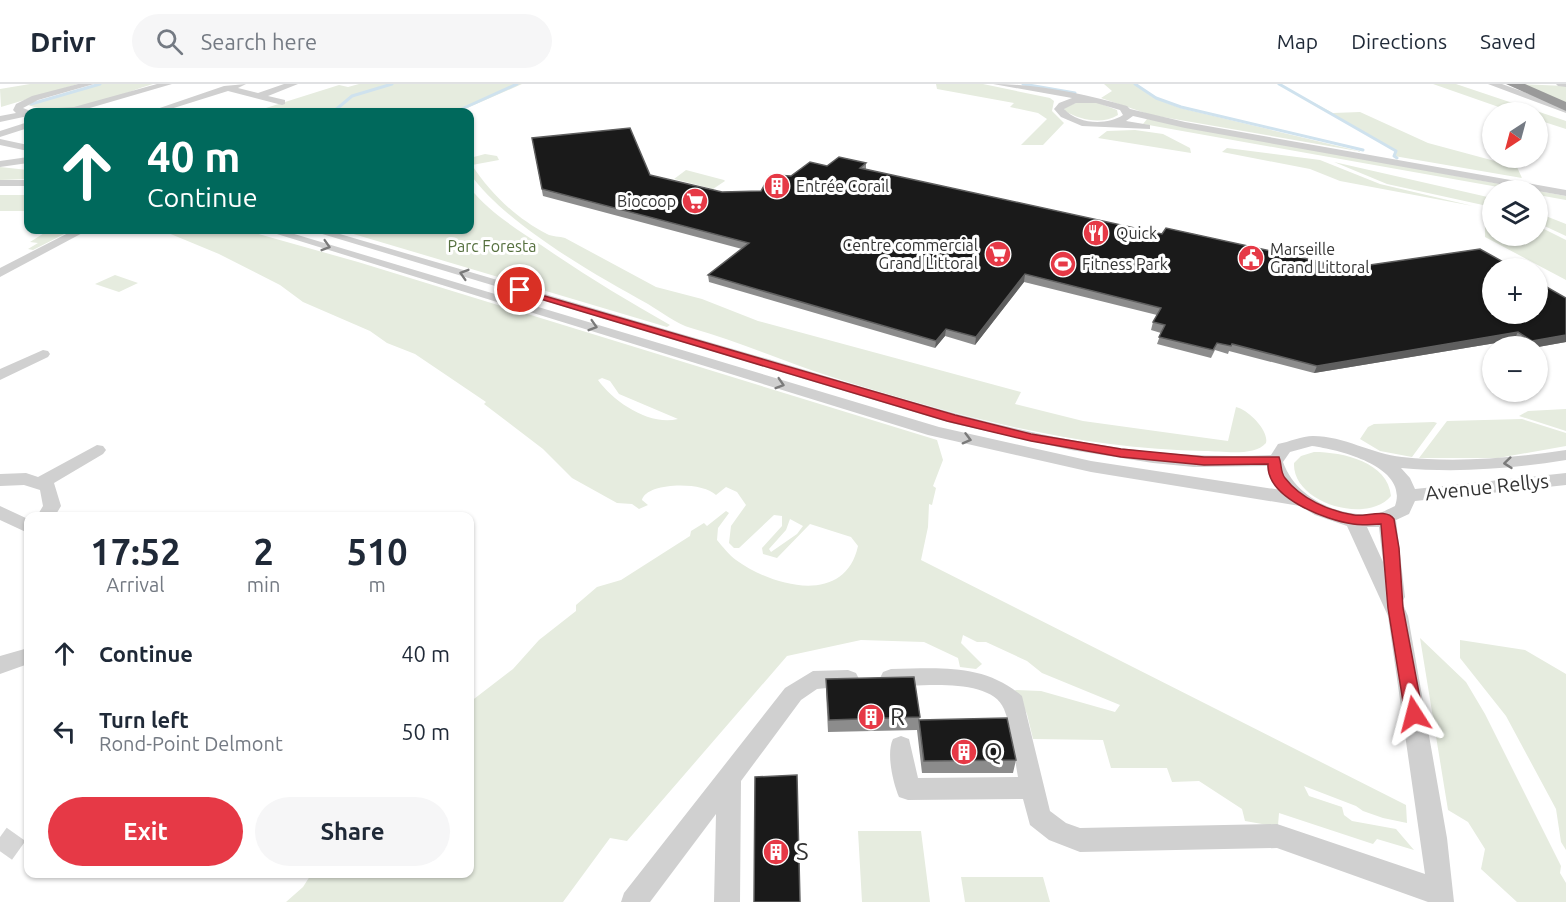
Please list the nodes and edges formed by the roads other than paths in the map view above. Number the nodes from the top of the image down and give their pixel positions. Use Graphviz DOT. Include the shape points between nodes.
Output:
graph roads {
  1 [pos="89,84"];
  2 [pos="167,84"];
  3 [pos="214,84"];
  4 [pos="241,84"];
  5 [pos="293,84"];
  6 [pos="1001,84"];
  7 [pos="1493,84"];
  8 [pos="1513,84"];
  9 [pos="1561,84"];
  10 [pos="1566,84"];
  11 [pos="229,88"];
  12 [pos="258,96"];
  13 [pos="1096,100"];
  14 [pos="282,102"];
  15 [pos="1061,105"];
  16 [pos="89,108"];
  17 [pos="166,108"];
  18 [pos="1566,108"];
  19 [pos="24,112"];
  20 [pos="1128,112"];
  21 [pos="24,114"];
  22 [pos="0,119"];
  23 [pos="1115,123"];
  24 [pos="24,127"];
  25 [pos="4,133"];
  26 [pos="0,142"];
  27 [pos="24,147"];
  28 [pos="24,161"];
  29 [pos="0,164"];
  30 [pos="0,183"];
  31 [pos="24,183"];
  32 [pos="1482,186"];
  33 [pos="0,190"];
  34 [pos="24,190"];
  35 [pos="1566,193"];
  36 [pos="1548,198"];
  37 [pos="1566,202"];
  38 [pos="74,234"];
  39 [pos="283,234"];
  40 [pos="329,234"];
  41 [pos="0,273"];
  42 [pos="44,354"];
  43 [pos="0,375"];
  44 [pos="97,450"];
  45 [pos="1566,455"];
  46 [pos="1377,459"];
  47 [pos="1275,460"];
  48 [pos="1566,479"];
  49 [pos="0,480"];
  50 [pos="41,483"];
  51 [pos="1408,496"];
  52 [pos="1300,500"];
  53 [pos="0,512"];
  54 [pos="48,512"];
  55 [pos="1387,519"];
  56 [pos="1354,520"];
  57 [pos="24,525"];
  58 [pos="1395,608"];
  59 [pos="24,657"];
  60 [pos="0,666"];
  61 [pos="901,746"];
  62 [pos="729,779"];
  63 [pos="1033,788"];
  64 [pos="1441,897"];
  65 [pos="634,902"];
  66 [pos="727,902"];
  1 -- 19 [label="street" via="19,106 18,110"];
  2 -- 16 [label="street"];
  3 -- 11 [label="street"];
  4 -- 11 [label="street"];
  5 -- 12 [label="street"];
  6 -- 13 [label="street"];
  6 -- 15 [label="street" via="1046,95"];
  7 -- 18 [label="street"];
  8 -- 18 [label="highway"];
  9 -- 10 [label="street"];
  11 -- 12 [label="street"];
  11 -- 17 [label="street"];
  12 -- 14 [label="street"];
  13 -- 15 [label="street"];
  13 -- 20 [label="street"];
  15 -- 23 [label="street" via="1061,113 1075,120"];
  20 -- 23 [label="street" via="1124,120"];
  20 -- 35 [label="street" via="1196,128"];
  21 -- 22 [label="street"];
  23 -- 32 [label="street"];
  24 -- 25 [label="street"];
  26 -- 27 [label="street"];
  28 -- 29 [label="street"];
  30 -- 31 [label="street"];
  33 -- 34 [label="street"];
  36 -- 37 [label="street"];
  38 -- 41 [label="street"];
  39 -- 52 [label="street, one-way" via="990,446 1104,469"];
  47 -- 40 [label="street, one-way" via="1218,462 1121,453 1031,438"];
  42 -- 43 [label="street"];
  44 -- 50 [label="street"];
  45 -- 46 [label="street, Avenue Rellys, one-way" via="1475,466 1418,465"];
  46 -- 47 [label="street" via="1344,446 1312,441 1283,448"];
  46 -- 51 [label="street" via="1399,477"];
  47 -- 52 [label="street" via="1278,479"];
  48 -- 51 [label="street, Avenue Rellys"];
  49 -- 50 [label="street"];
  50 -- 54 [label="street" via="48,487 53,499"];
  51 -- 55 [label="street" via="1403,510"];
  52 -- 56 [label="street"];
  53 -- 57 [label="street"];
  55 -- 56 [label="street"];
  55 -- 58 [label="street"];
  56 -- 58 [label="street"];
  58 -- 64 [label="street"];
  59 -- 60 [label="street"];
  61 -- 63 [label="street" via="908,789"];
  62 -- 63 [label="street" via="793,694 813,680 971,677 998,687 1014,703"];
  62 -- 65 [label="street"];
  62 -- 66 [label="street"];
  63 -- 64 [label="street" via="1040,817 1058,832 1080,840 1277,837"];
}
